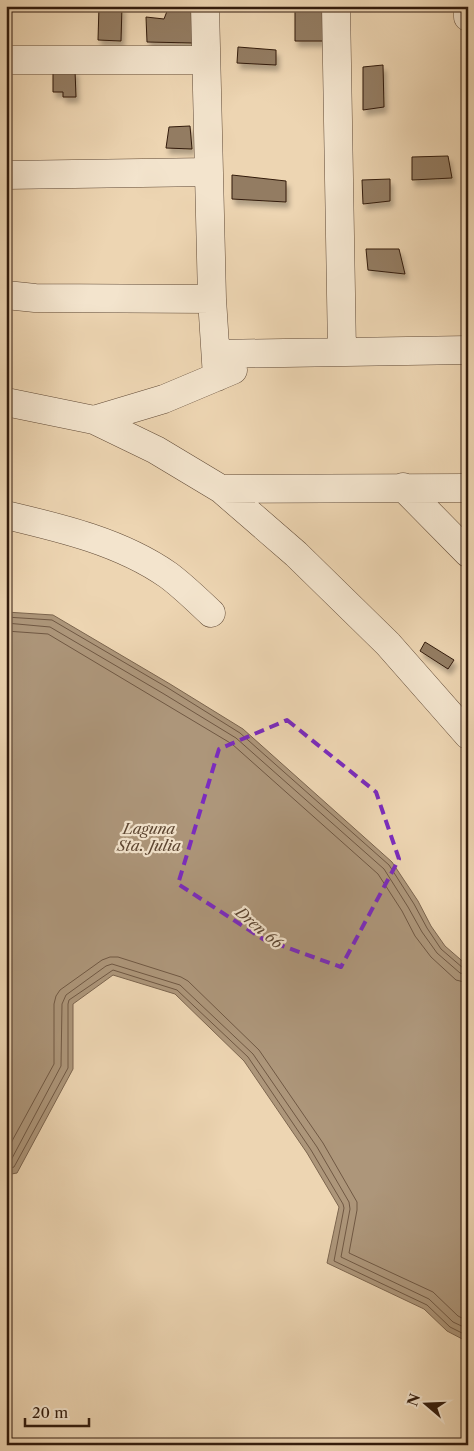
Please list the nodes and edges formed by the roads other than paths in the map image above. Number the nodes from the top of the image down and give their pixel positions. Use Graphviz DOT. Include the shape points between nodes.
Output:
graph roads {
  1 [pos="205,6"];
  2 [pos="336,6"];
  3 [pos="468,6"];
  4 [pos="468,17"];
  5 [pos="6,60"];
  6 [pos="206,60"];
  7 [pos="209,172"];
  8 [pos="6,175"];
  9 [pos="6,295"];
  10 [pos="212,299"];
  11 [pos="468,350"];
  12 [pos="342,352"];
  13 [pos="216,365"];
  14 [pos="6,402"];
  15 [pos="94,420"];
  16 [pos="403,487"];
  17 [pos="468,488"];
  18 [pos="221,489"];
  19 [pos="6,515"];
  20 [pos="468,553"];
  21 [pos="211,613"];
  22 [pos="468,735"];
  1 -- 6 [label="street"];
  2 -- 12 [label="street"];
  3 -- 4 [label="street"];
  5 -- 6 [label="street"];
  6 -- 7 [label="street"];
  7 -- 8 [label="street"];
  7 -- 10 [label="street"];
  9 -- 10 [label="street"];
  10 -- 13 [label="street"];
  11 -- 12 [label="street"];
  12 -- 13 [label="street" via="275,352"];
  13 -- 15 [label="street" via="164,399"];
  14 -- 15 [label="street"];
  15 -- 18 [label="street" via="156,450"];
  16 -- 17 [label="street"];
  16 -- 18 [label="street"];
  16 -- 20 [label="street"];
  18 -- 22 [label="street" via="296,554 374,630"];
  19 -- 21 [label="street" via="116,547 168,575"];
}
